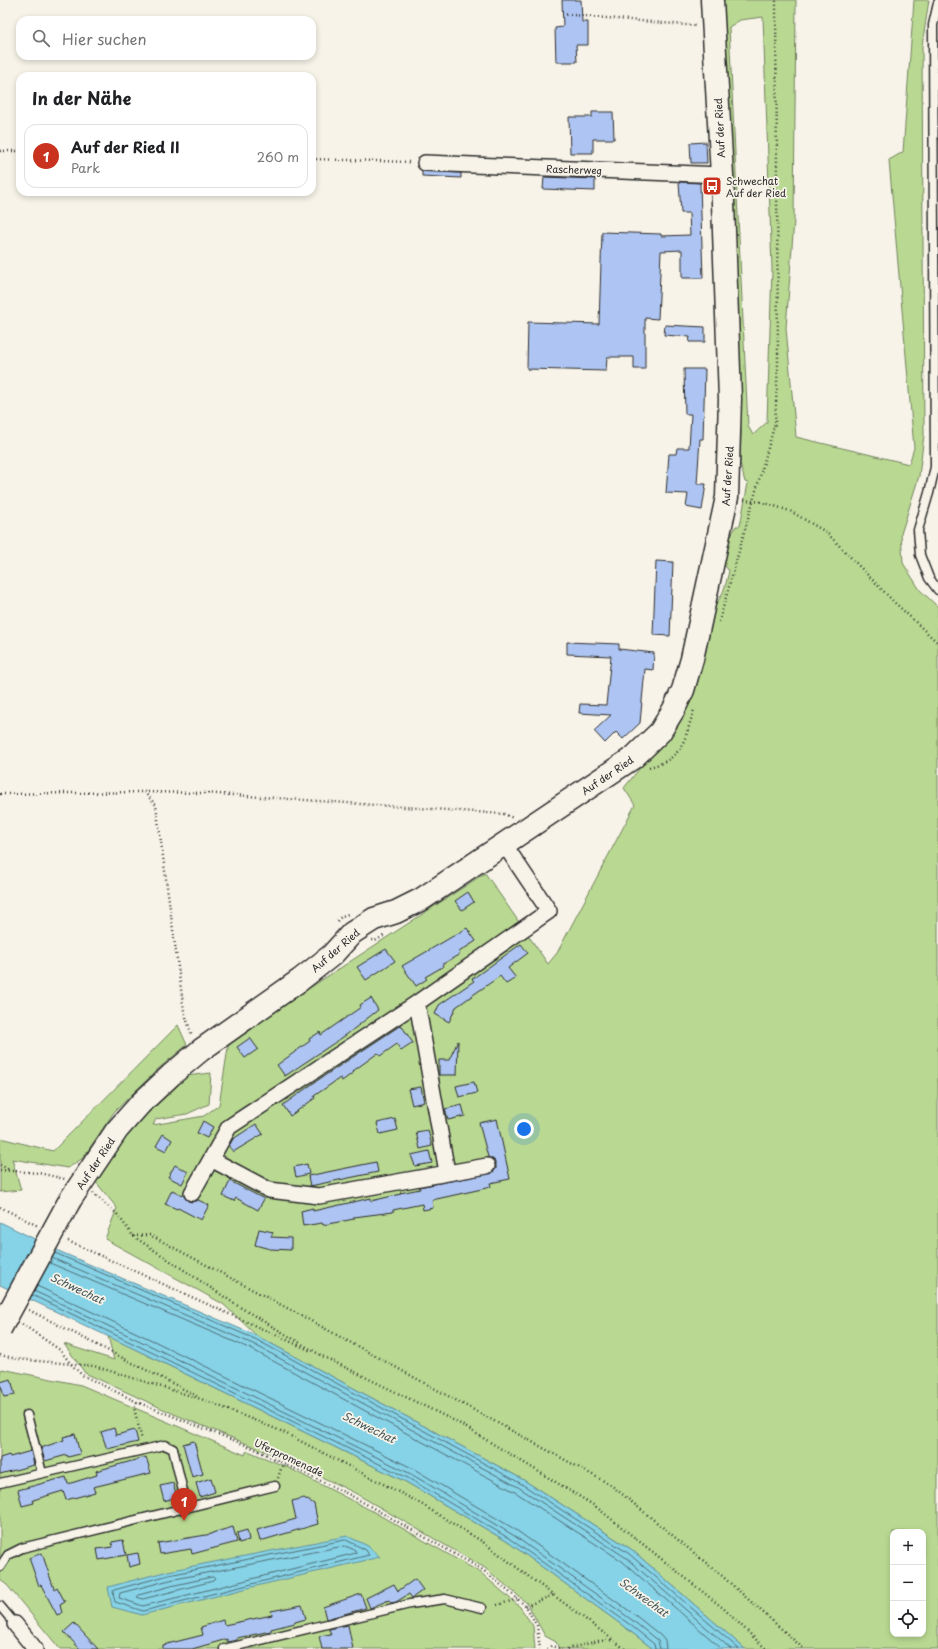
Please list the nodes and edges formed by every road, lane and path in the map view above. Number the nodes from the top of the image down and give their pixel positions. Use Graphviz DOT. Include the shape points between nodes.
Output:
graph roads {
  1 [pos="712,0"];
  2 [pos="776,0"];
  3 [pos="938,3"];
  4 [pos="562,14"];
  5 [pos="714,27"];
  6 [pos="0,151"];
  7 [pos="16,151"];
  8 [pos="316,158"];
  9 [pos="425,163"];
  10 [pos="722,175"];
  11 [pos="753,501"];
  12 [pos="938,590"];
  13 [pos="719,623"];
  14 [pos="938,643"];
  15 [pos="695,707"];
  16 [pos="645,768"];
  17 [pos="144,792"];
  18 [pos="0,794"];
  19 [pos="528,829"];
  20 [pos="504,844"];
  21 [pos="336,923"];
  22 [pos="361,927"];
  23 [pos="388,933"];
  24 [pos="417,1003"];
  25 [pos="201,1050"];
  26 [pos="211,1159"];
  27 [pos="0,1165"];
  28 [pos="487,1166"];
  29 [pos="0,1170"];
  30 [pos="13,1172"];
  31 [pos="447,1172"];
  32 [pos="76,1191"];
  33 [pos="192,1193"];
  34 [pos="0,1207"];
  35 [pos="44,1230"];
  36 [pos="133,1236"];
  37 [pos="61,1238"];
  38 [pos="28,1310"];
  39 [pos="9,1326"];
  40 [pos="0,1355"];
  41 [pos="322,1356"];
  42 [pos="71,1364"];
  43 [pos="204,1400"];
  44 [pos="137,1402"];
  45 [pos="27,1415"];
  46 [pos="144,1450"];
  47 [pos="284,1463"];
  48 [pos="42,1473"];
  49 [pos="280,1473"];
  50 [pos="0,1483"];
  51 [pos="275,1486"];
  52 [pos="187,1508"];
  53 [pos="0,1568"];
  54 [pos="553,1595"];
  55 [pos="518,1599"];
  56 [pos="497,1605"];
  57 [pos="0,1606"];
  58 [pos="526,1606"];
  59 [pos="482,1608"];
  60 [pos="15,1624"];
  61 [pos="614,1640"];
  62 [pos="35,1649"];
  63 [pos="224,1649"];
  64 [pos="540,1649"];
  65 [pos="547,1649"];
  66 [pos="562,1649"];
  67 [pos="567,1649"];
  68 [pos="625,1649"];
  69 [pos="766,1649"];
  70 [pos="804,1649"];
  1 -- 5 [label="main road, Auf der Ried"];
  2 -- 11 [label="path" via="778,371 775,423"];
  3 -- 12 [label="lane" via="933,25 935,467 918,530 920,555 929,578"];
  4 -- 5 [label="path"];
  5 -- 10 [label="main road, Auf der Ried"];
  6 -- 7 [label="path"];
  8 -- 9 [label="path"];
  9 -- 10 [label="street, Rascherweg"];
  10 -- 19 [label="main road, Auf der Ried" via="730,399 727,497 683,690 660,732 634,757"];
  11 -- 13 [label="path"];
  11 -- 14 [label="path" via="790,511 826,532"];
  15 -- 16 [label="path" via="681,748 668,761"];
  17 -- 18 [label="path"];
  17 -- 19 [label="path" via="204,793 504,814 519,821"];
  17 -- 25 [label="path" via="156,805 184,1011 191,1034"];
  19 -- 20 [label="main road, Auf der Ried"];
  20 -- 22 [label="main road, Auf der Ried" via="422,899"];
  20 -- 24 [label="street" via="549,911"];
  21 -- 22 [label="path" via="348,914 353,916"];
  22 -- 23 [label="path" via="370,940 376,941"];
  22 -- 25 [label="main road, Auf der Ried" via="332,955 300,980"];
  24 -- 26 [label="street" via="229,1127"];
  24 -- 31 [label="street"];
  25 -- 32 [label="main road, Auf der Ried" via="141,1103 117,1130"];
  26 -- 31 [label="street" via="269,1190 319,1196"];
  26 -- 33 [label="street"];
  27 -- 30 [label="path"];
  28 -- 31 [label="street"];
  29 -- 30 [label="path"];
  30 -- 32 [label="path" via="39,1173"];
  32 -- 36 [label="path" via="116,1214"];
  32 -- 39 [label="main road, Auf der Ried, bridge"];
  34 -- 35 [label="path"];
  36 -- 41 [label="path" via="238,1306"];
  36 -- 70 [label="path" via="150,1235 611,1485 721,1575"];
  37 -- 41 [label="path"];
  38 -- 43 [label="path"];
  39 -- 42 [label="path, Uferpromenade" via="60,1350"];
  40 -- 42 [label="path"];
  41 -- 69 [label="path" via="457,1422 595,1506 723,1608"];
  42 -- 43 [label="path" via="94,1366"];
  42 -- 44 [label="path, Uferpromenade" via="82,1375"];
  43 -- 54 [label="path" via="281,1431 416,1501 483,1542"];
  44 -- 46 [label="path" via="134,1408"];
  44 -- 47 [label="path, Uferpromenade"];
  45 -- 48 [label="lane"];
  46 -- 48 [label="lane"];
  46 -- 52 [label="lane" via="165,1445 173,1449"];
  47 -- 49 [label="path"];
  47 -- 55 [label="path, Uferpromenade" via="350,1495 483,1570"];
  48 -- 50 [label="lane"];
  51 -- 52 [label="lane"];
  52 -- 53 [label="lane" via="22,1548 8,1555"];
  54 -- 58 [label="path"];
  54 -- 61 [label="path"];
  55 -- 56 [label="path"];
  55 -- 58 [label="path, Uferpromenade"];
  57 -- 60 [label="lane"];
  58 -- 64 [label="path, Uferpromenade" via="537,1626"];
  59 -- 63 [label="lane" via="445,1599 410,1604"];
  60 -- 62 [label="street"];
  61 -- 67 [label="path" via="598,1641"];
  61 -- 68 [label="path"];
  65 -- 66 [label="path" via="551,1646"];
}
